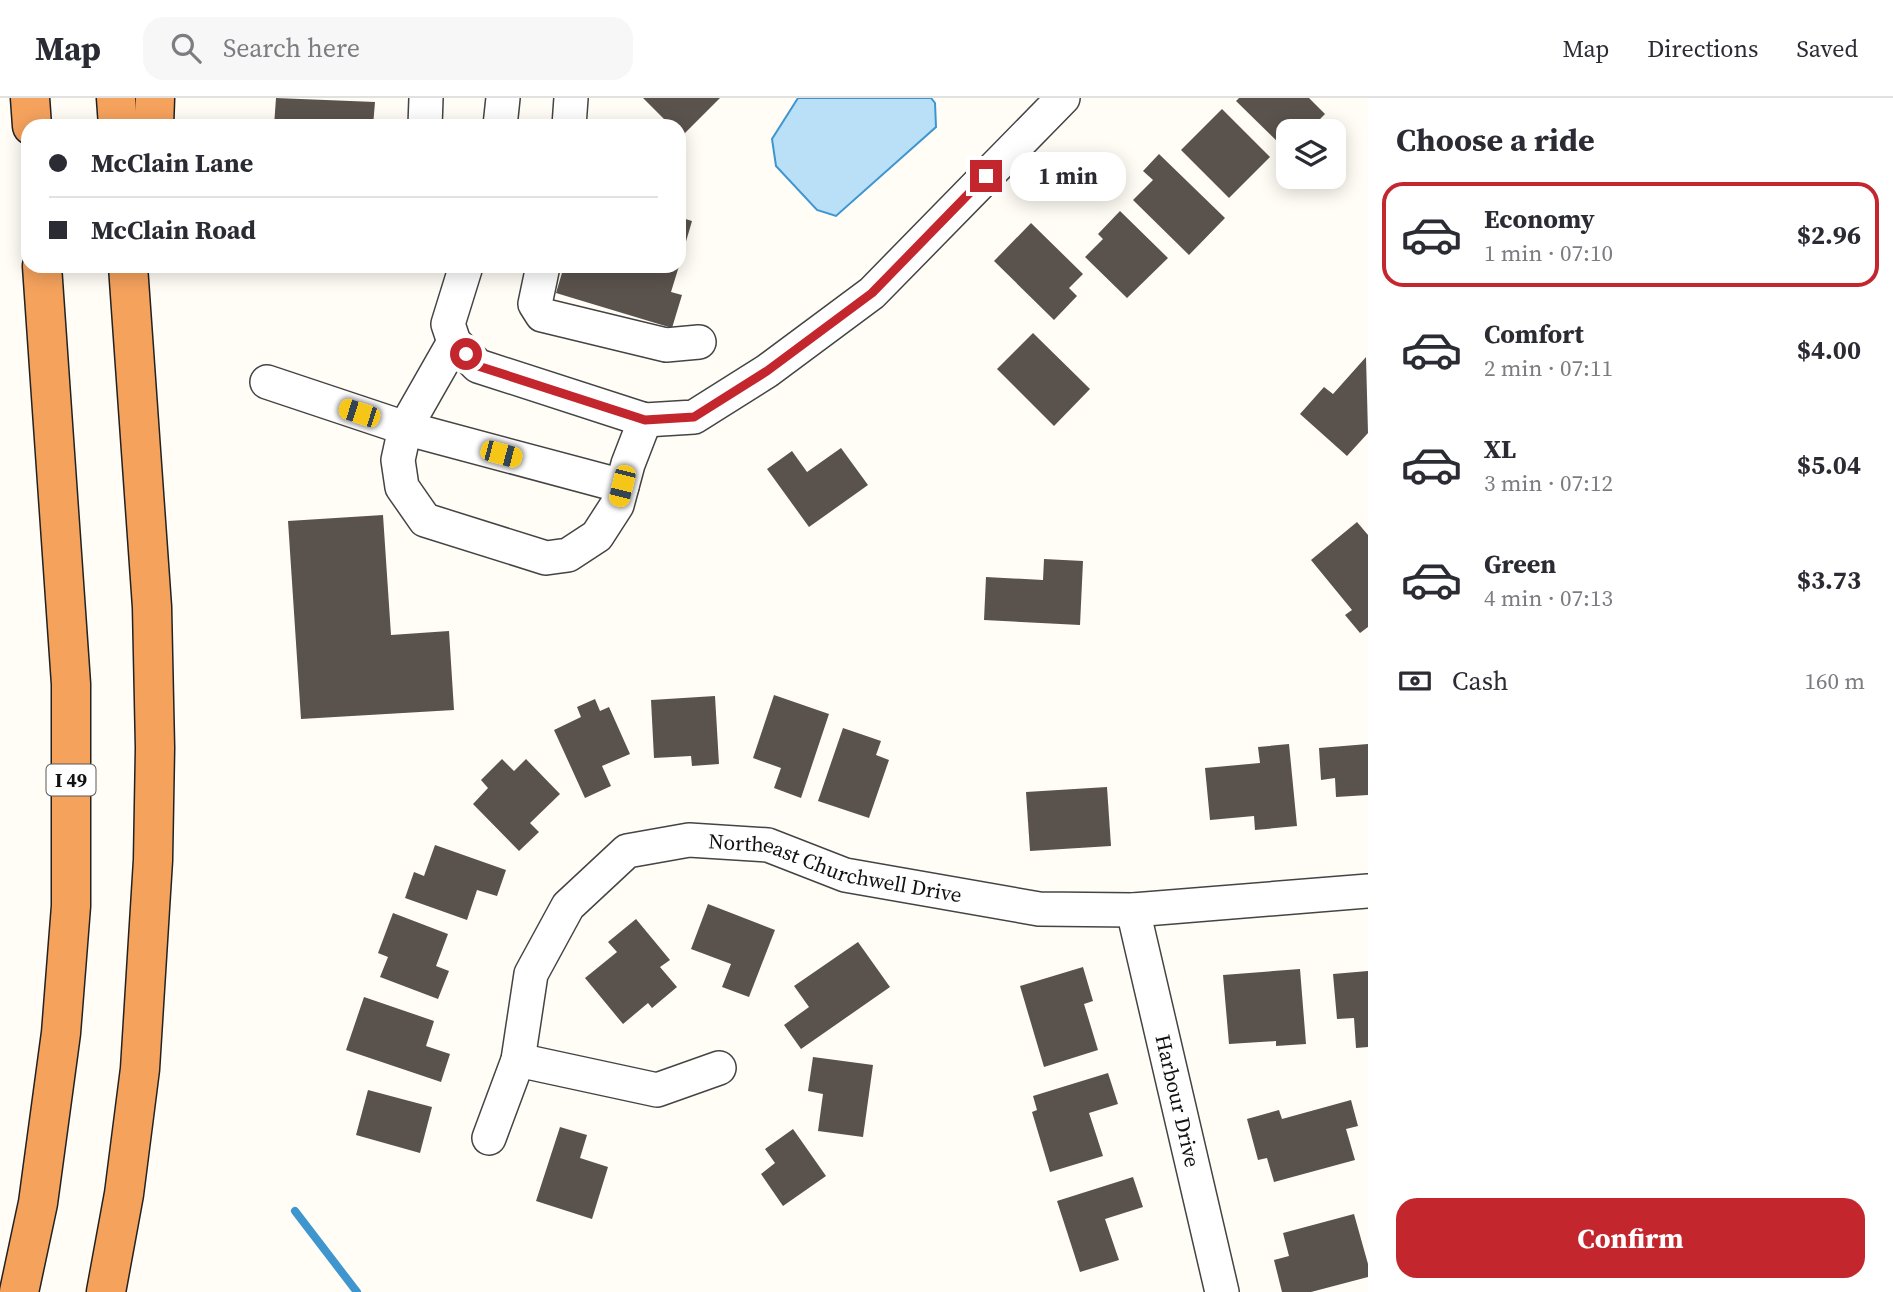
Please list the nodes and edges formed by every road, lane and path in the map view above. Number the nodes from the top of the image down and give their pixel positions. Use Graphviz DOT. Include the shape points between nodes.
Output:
graph roads {
  1 [pos="30,98"];
  2 [pos="116,98"];
  3 [pos="155,98"];
  4 [pos="426,98"];
  5 [pos="503,98"];
  6 [pos="571,98"];
  7 [pos="1063,98"];
  8 [pos="32,119"];
  9 [pos="118,119"];
  10 [pos="154,119"];
  11 [pos="425,119"];
  12 [pos="501,119"];
  13 [pos="570,119"];
  14 [pos="42,273"];
  15 [pos="128,273"];
  16 [pos="464,273"];
  17 [pos="542,273"];
  18 [pos="451,333"];
  19 [pos="699,342"];
  20 [pos="267,382"];
  21 [pos="645,420"];
  22 [pos="405,428"];
  23 [pos="622,486"];
  24 [pos="1368,891"];
  25 [pos="1133,910"];
  26 [pos="518,1060"];
  27 [pos="719,1068"];
  28 [pos="489,1138"];
  29 [pos="19,1292"];
  30 [pos="106,1292"];
  31 [pos="1222,1292"];
  1 -- 8 [label="highway"];
  2 -- 9 [label="highway"];
  3 -- 10 [label="highway"];
  4 -- 11 [label="street"];
  5 -- 12 [label="street"];
  6 -- 13 [label="street"];
  7 -- 21 [label="street" via="872,293 694,417"];
  14 -- 29 [label="highway, I 49" via="71,684 71,906 61,1033 38,1203"];
  15 -- 30 [label="highway" via="152,607 153,860 140,1069"];
  16 -- 18 [label="street"];
  17 -- 19 [label="street" via="535,304 542,315 666,345"];
  18 -- 21 [label="street" via="478,366"];
  18 -- 22 [label="street"];
  20 -- 22 [label="street"];
  21 -- 23 [label="street"];
  22 -- 23 [label="street"];
  22 -- 23 [label="street" via="398,460 402,486 425,520 546,558 568,555 597,536 617,505"];
  24 -- 25 [label="street, Northeast Churchwell Drive"];
  25 -- 26 [label="street, Northeast Churchwell Drive" via="1039,909 845,875 768,845 689,840 627,851 568,906 531,974"];
  25 -- 31 [label="street, Harbour Drive"];
  26 -- 27 [label="street" via="657,1090"];
  26 -- 28 [label="street, Northeast Churchwell Drive"];
}
